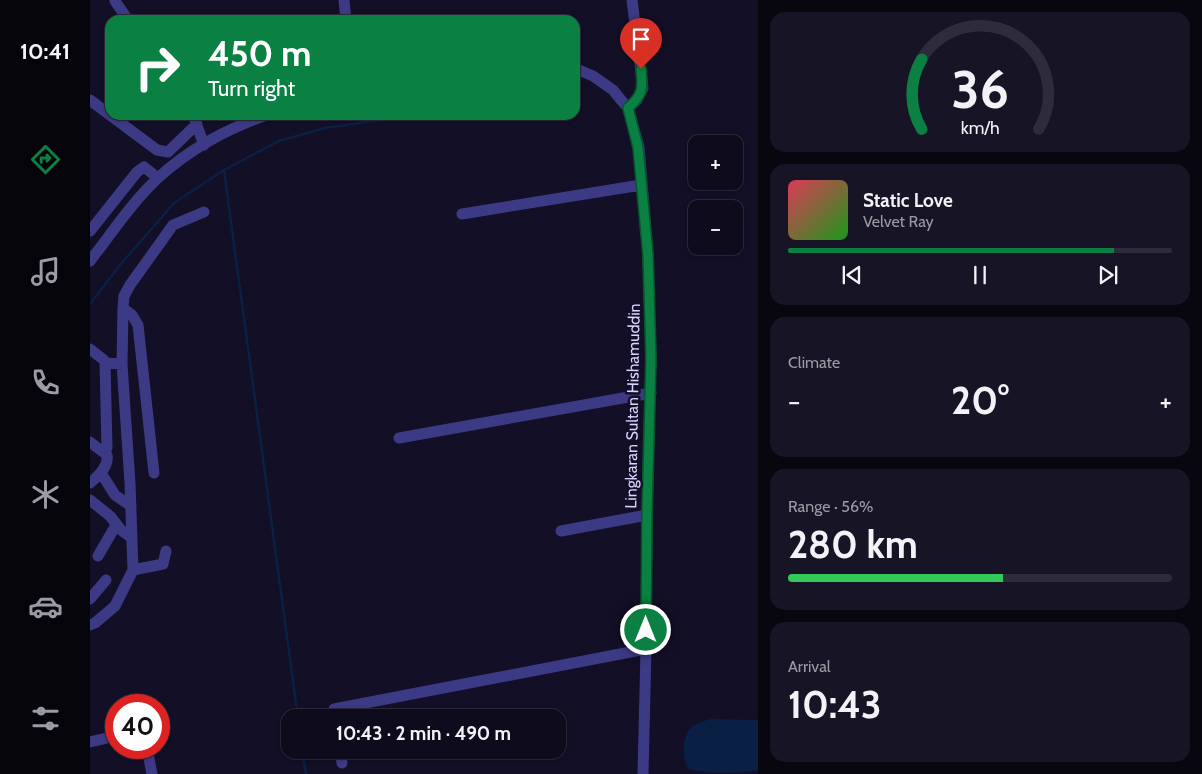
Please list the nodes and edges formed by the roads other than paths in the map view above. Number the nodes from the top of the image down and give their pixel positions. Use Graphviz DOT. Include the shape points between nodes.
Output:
graph roads {
  1 [pos="344,0"];
  2 [pos="632,0"];
  3 [pos="115,1"];
  4 [pos="125,15"];
  5 [pos="346,15"];
  6 [pos="580,70"];
  7 [pos="90,100"];
  8 [pos="628,108"];
  9 [pos="105,111"];
  10 [pos="117,120"];
  11 [pos="195,120"];
  12 [pos="253,120"];
  13 [pos="204,144"];
  14 [pos="158,178"];
  15 [pos="641,185"];
  16 [pos="204,212"];
  17 [pos="462,214"];
  18 [pos="90,231"];
  19 [pos="90,261"];
  20 [pos="123,308"];
  21 [pos="90,349"];
  22 [pos="105,363"];
  23 [pos="122,364"];
  24 [pos="651,393"];
  25 [pos="399,438"];
  26 [pos="90,442"];
  27 [pos="107,448"];
  28 [pos="154,472"];
  29 [pos="101,473"];
  30 [pos="90,483"];
  31 [pos="90,500"];
  32 [pos="131,506"];
  33 [pos="647,515"];
  34 [pos="116,525"];
  35 [pos="560,531"];
  36 [pos="132,538"];
  37 [pos="166,551"];
  38 [pos="98,556"];
  39 [pos="133,570"];
  40 [pos="106,580"];
  41 [pos="90,599"];
  42 [pos="90,625"];
  43 [pos="646,649"];
  44 [pos="334,709"];
  45 [pos="105,739"];
  46 [pos="90,742"];
  47 [pos="149,759"];
  48 [pos="341,759"];
  49 [pos="342,763"];
  50 [pos="152,774"];
  51 [pos="643,774"];
  1 -- 5 [label="street"];
  2 -- 8 [label="street" via="643,88"];
  3 -- 4 [label="street"];
  6 -- 8 [label="street, Lingkaran Sultan Hishamuddin" via="613,90"];
  7 -- 9 [label="street"];
  8 -- 15 [label="street, Lingkaran Sultan Hishamuddin" via="638,147"];
  10 -- 11 [label="street" via="157,150 168,152"];
  11 -- 13 [label="street"];
  12 -- 13 [label="street"];
  13 -- 14 [label="street"];
  14 -- 18 [label="street" via="144,167 137,172"];
  14 -- 19 [label="street"];
  15 -- 17 [label="street"];
  15 -- 24 [label="street, Lingkaran Sultan Hishamuddin" via="648,255"];
  16 -- 20 [label="street" via="173,224 130,285 124,296"];
  20 -- 23 [label="street"];
  20 -- 28 [label="street" via="138,326"];
  21 -- 22 [label="street"];
  22 -- 23 [label="street"];
  22 -- 27 [label="street"];
  23 -- 32 [label="street"];
  24 -- 25 [label="street"];
  24 -- 33 [label="street, Lingkaran Sultan Hishamuddin"];
  26 -- 29 [label="street" via="107,455"];
  29 -- 30 [label="street"];
  29 -- 32 [label="street" via="115,495"];
  31 -- 34 [label="street"];
  32 -- 36 [label="street"];
  33 -- 35 [label="street"];
  33 -- 43 [label="street, Lingkaran Sultan Hishamuddin"];
  34 -- 36 [label="street"];
  34 -- 38 [label="street"];
  36 -- 39 [label="street"];
  37 -- 39 [label="street" via="162,564"];
  39 -- 42 [label="street" via="115,606"];
  40 -- 41 [label="street"];
  43 -- 44 [label="street"];
  43 -- 51 [label="street, Lingkaran Sultan Hishamuddin"];
  45 -- 46 [label="street"];
  47 -- 50 [label="street"];
  48 -- 49 [label="street"];
}
